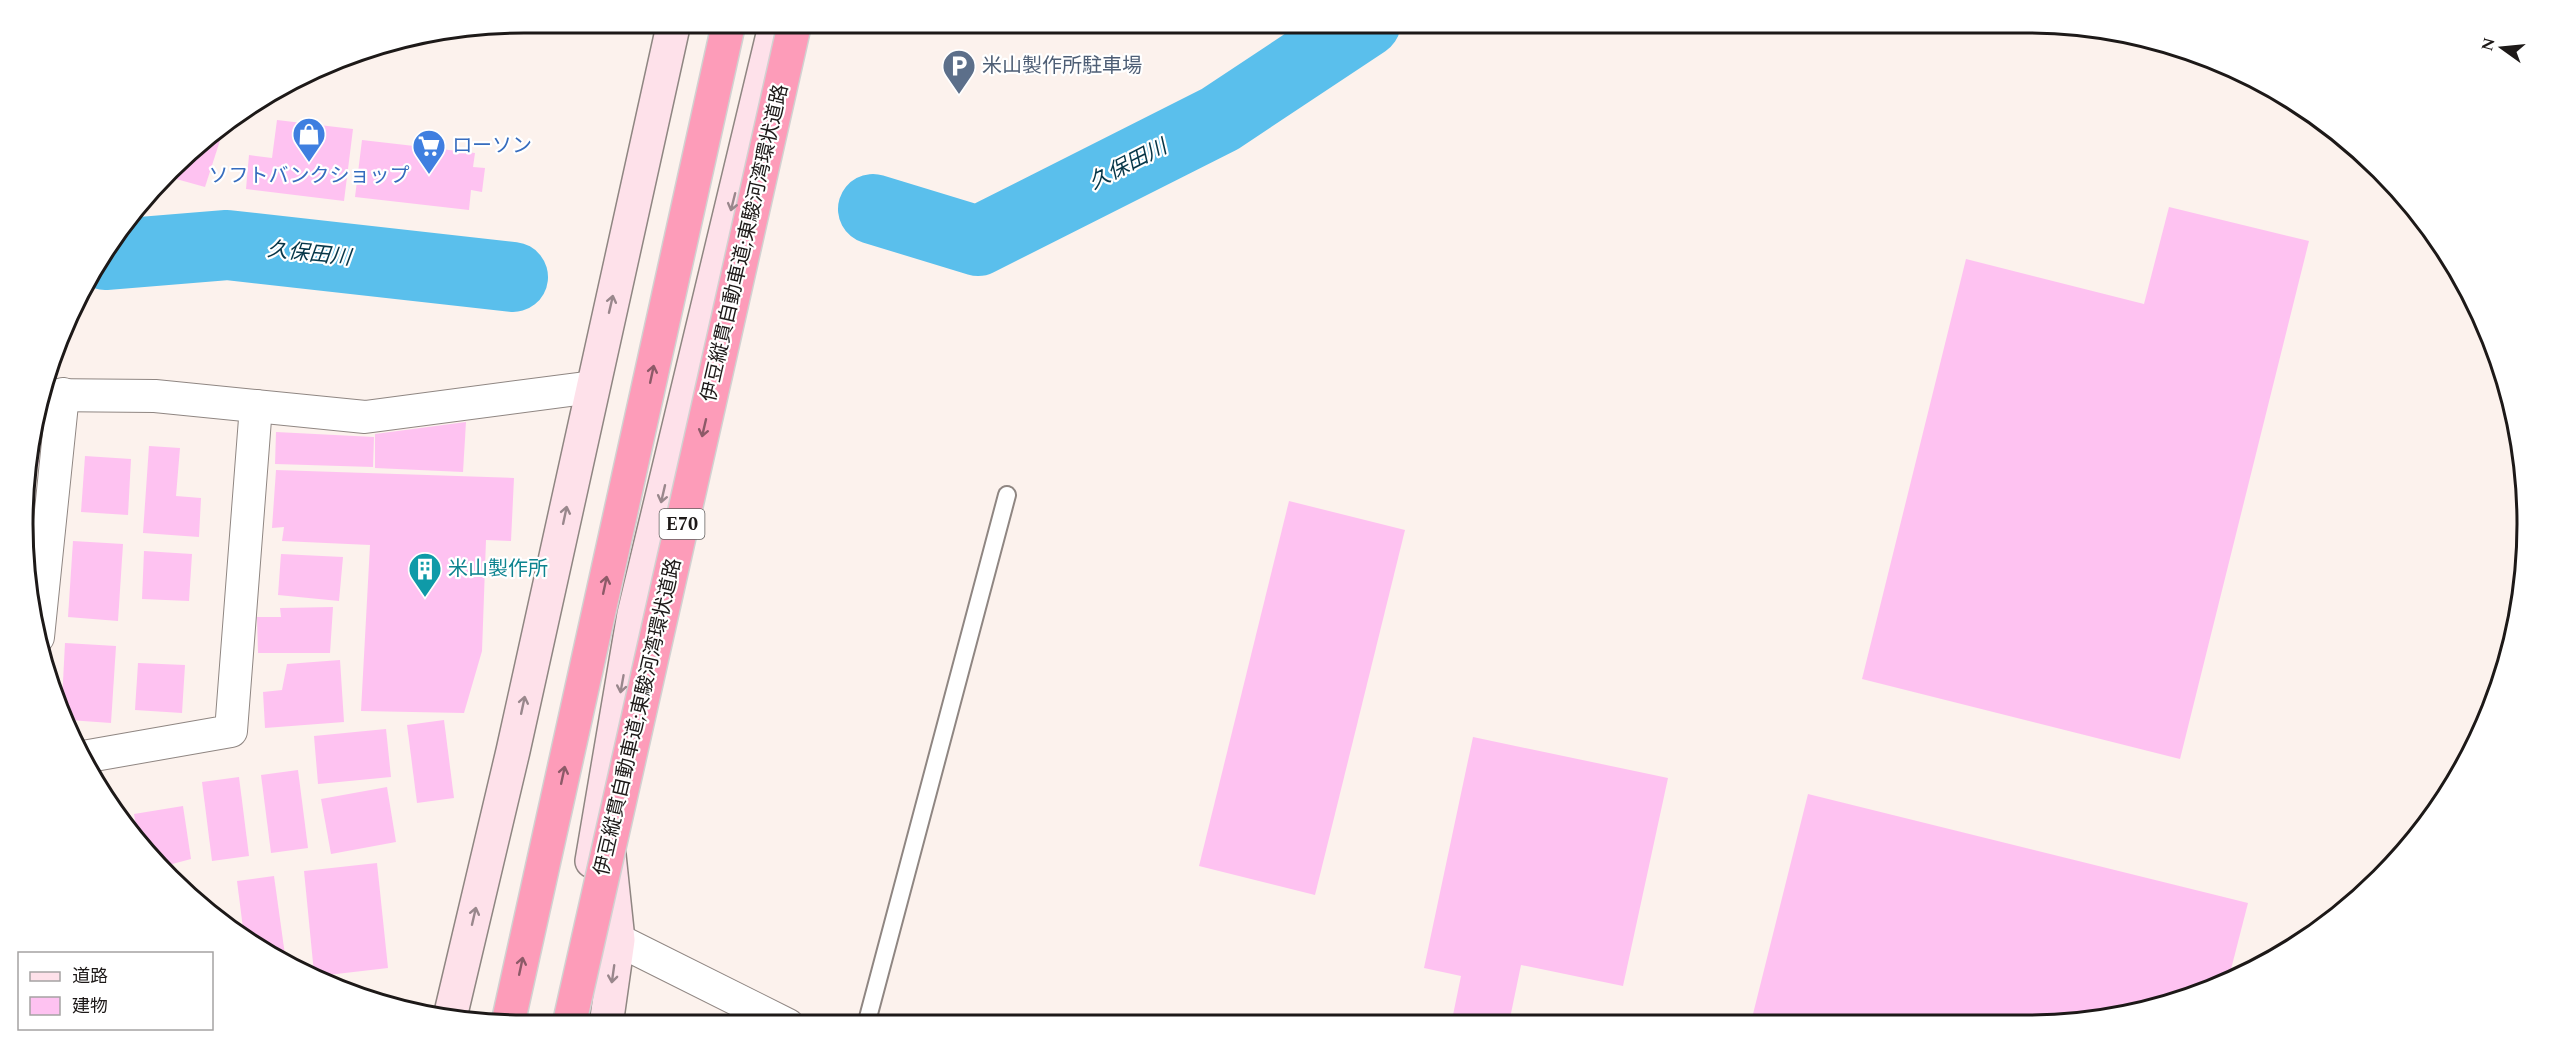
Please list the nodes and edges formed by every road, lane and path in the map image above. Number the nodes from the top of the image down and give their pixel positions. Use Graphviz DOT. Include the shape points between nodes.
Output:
graph roads {
  1 [pos="672,33"];
  2 [pos="727,33"];
  3 [pos="773,33"];
  4 [pos="793,33"];
  5 [pos="593,387"];
  6 [pos="52,395"];
  7 [pos="256,406"];
  8 [pos="1007,495"];
  9 [pos="40,606"];
  10 [pos="92,756"];
  11 [pos="603,790"];
  12 [pos="618,939"];
  13 [pos="452,1010"];
  14 [pos="510,1015"];
  15 [pos="569,1015"];
  16 [pos="570,1015"];
  17 [pos="607,1015"];
  18 [pos="768,1015"];
  19 [pos="868,1015"];
  5 -- 1 [label="street, one-way"];
  14 -- 2 [label="highway, one-way"];
  3 -- 11 [label="street, one-way" via="634,614"];
  4 -- 16 [label="highway, 伊豆縦貫自動車道;東駿河湾環状道路 / E70, one-way, bridge"];
  5 -- 7 [label="street" via="365,417"];
  13 -- 5 [label="street, one-way"];
  6 -- 7 [label="street" via="155,396"];
  6 -- 9 [label="street"];
  7 -- 10 [label="street" via="231,731"];
  8 -- 19 [label="lane"];
  11 -- 12 [label="street"];
  11 -- 15 [label="street"];
  12 -- 17 [label="street, one-way"];
  12 -- 18 [label="street"];
}
